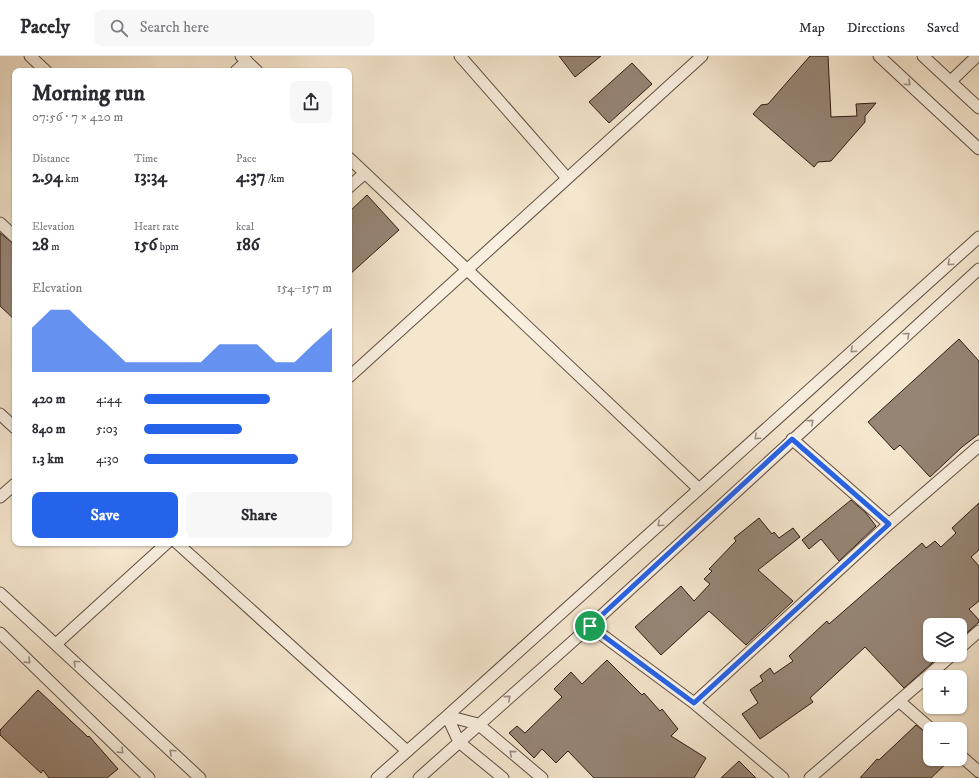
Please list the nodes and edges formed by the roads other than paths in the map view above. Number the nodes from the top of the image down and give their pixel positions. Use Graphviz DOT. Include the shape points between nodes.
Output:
graph roads {
  1 [pos="30,56"];
  2 [pos="460,56"];
  3 [pos="702,56"];
  4 [pos="879,56"];
  5 [pos="924,56"];
  6 [pos="977,56"];
  7 [pos="244,59"];
  8 [pos="43,68"];
  9 [pos="238,68"];
  10 [pos="254,68"];
  11 [pos="951,81"];
  12 [pos="979,108"];
  13 [pos="979,149"];
  14 [pos="352,161"];
  15 [pos="365,173"];
  16 [pos="567,178"];
  17 [pos="352,184"];
  18 [pos="0,223"];
  19 [pos="12,234"];
  20 [pos="979,237"];
  21 [pos="979,269"];
  22 [pos="467,270"];
  23 [pos="352,374"];
  24 [pos="0,414"];
  25 [pos="12,425"];
  26 [pos="792,439"];
  27 [pos="979,446"];
  28 [pos="12,487"];
  29 [pos="699,489"];
  30 [pos="0,497"];
  31 [pos="889,524"];
  32 [pos="164,546"];
  33 [pos="180,546"];
  34 [pos="0,593"];
  35 [pos="590,626"];
  36 [pos="979,631"];
  37 [pos="0,633"];
  38 [pos="967,642"];
  39 [pos="56,644"];
  40 [pos="944,662"];
  41 [pos="899,701"];
  42 [pos="694,703"];
  43 [pos="447,716"];
  44 [pos="923,722"];
  45 [pos="478,724"];
  46 [pos="459,742"];
  47 [pos="407,751"];
  48 [pos="967,761"];
  49 [pos="979,772"];
  50 [pos="142,776"];
  51 [pos="200,778"];
  52 [pos="377,778"];
  53 [pos="419,778"];
  54 [pos="503,778"];
  55 [pos="542,778"];
  56 [pos="783,778"];
  57 [pos="810,778"];
  1 -- 8 [label="street"];
  2 -- 16 [label="street"];
  3 -- 16 [label="street"];
  4 -- 13 [label="street, one-way"];
  5 -- 11 [label="street"];
  6 -- 11 [label="street"];
  7 -- 9 [label="street"];
  7 -- 10 [label="street"];
  11 -- 12 [label="street"];
  14 -- 15 [label="street"];
  15 -- 17 [label="street"];
  15 -- 22 [label="street"];
  16 -- 22 [label="street"];
  18 -- 19 [label="street"];
  20 -- 29 [label="street, one-way"];
  26 -- 21 [label="street, one-way"];
  22 -- 23 [label="street"];
  22 -- 29 [label="street"];
  24 -- 25 [label="street"];
  26 -- 31 [label="street"];
  26 -- 35 [label="street"];
  27 -- 31 [label="street"];
  28 -- 30 [label="street"];
  29 -- 43 [label="street, one-way"];
  31 -- 42 [label="street"];
  32 -- 39 [label="street"];
  33 -- 47 [label="street"];
  34 -- 39 [label="street"];
  35 -- 42 [label="street"];
  45 -- 35 [label="street, one-way"];
  36 -- 38 [label="street"];
  37 -- 50 [label="street, one-way"];
  51 -- 39 [label="street, one-way"];
  40 -- 41 [label="street"];
  41 -- 44 [label="street"];
  41 -- 57 [label="street"];
  42 -- 56 [label="street"];
  43 -- 45 [label="street"];
  43 -- 46 [label="street"];
  43 -- 47 [label="street"];
  45 -- 46 [label="street"];
  55 -- 45 [label="street, one-way"];
  46 -- 53 [label="street"];
  46 -- 54 [label="street"];
  47 -- 52 [label="street"];
  48 -- 49 [label="street"];
}
